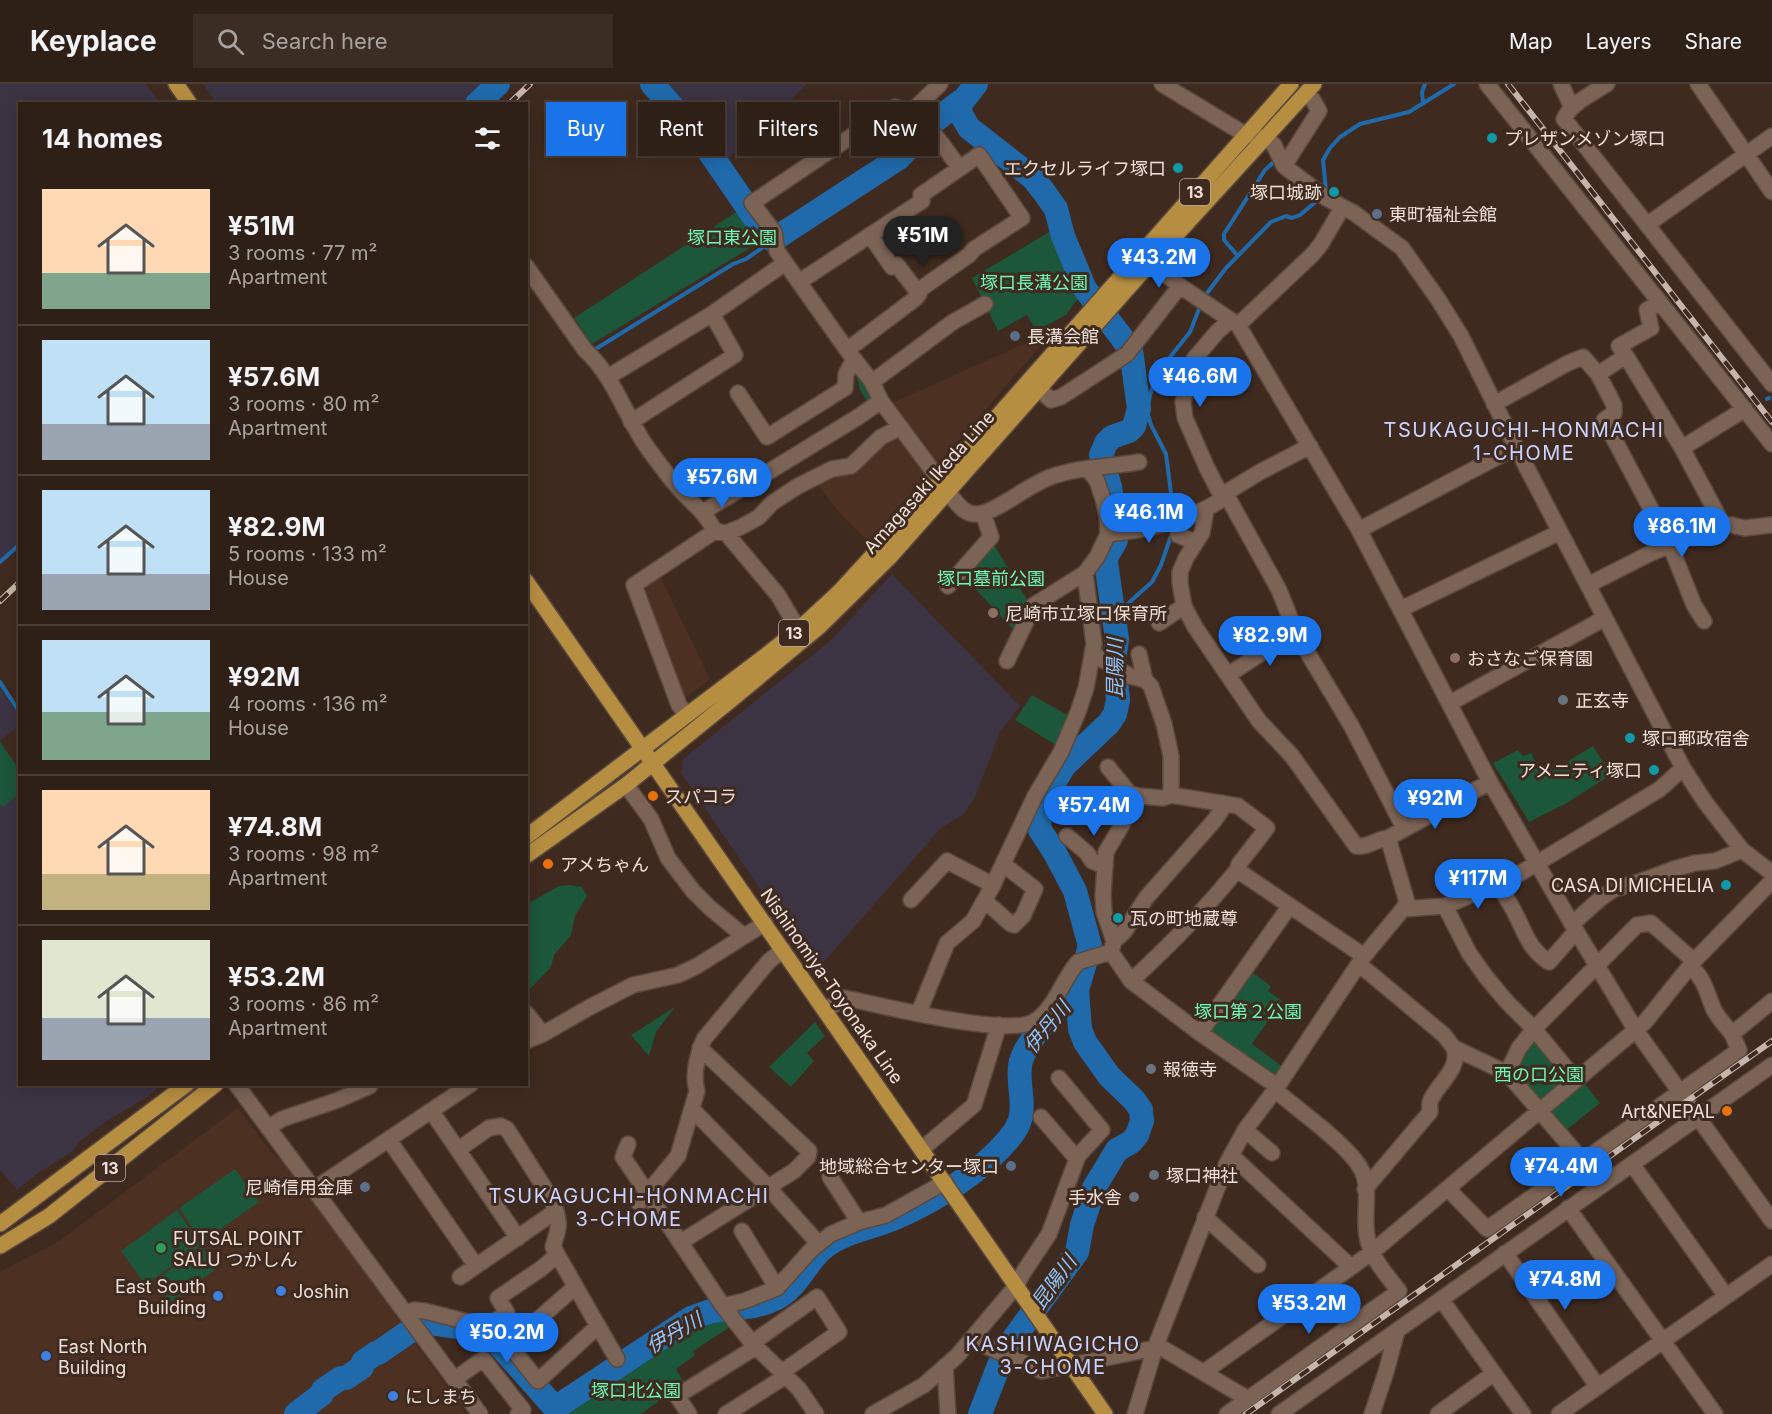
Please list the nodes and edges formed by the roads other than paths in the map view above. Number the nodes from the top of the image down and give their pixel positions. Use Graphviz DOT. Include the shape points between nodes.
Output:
graph roads {
  1 [pos="176,84"];
  2 [pos="940,84"];
  3 [pos="1162,84"];
  4 [pos="1291,84"];
  5 [pos="1487,84"];
  6 [pos="1561,84"];
  7 [pos="1606,84"];
  8 [pos="1698,84"];
  9 [pos="1310,89"];
  10 [pos="189,102"];
  11 [pos="921,102"];
  12 [pos="1572,108"];
  13 [pos="1246,135"];
  14 [pos="1772,136"];
  15 [pos="851,137"];
  16 [pos="938,137"];
  17 [pos="1265,138"];
  18 [pos="1745,154"];
  19 [pos="1281,160"];
  20 [pos="959,168"];
  21 [pos="1772,192"];
  22 [pos="1342,208"];
  23 [pos="1648,224"];
  24 [pos="870,235"];
  25 [pos="1146,257"];
  26 [pos="785,263"];
  27 [pos="528,269"];
  28 [pos="799,282"];
  29 [pos="1180,286"];
  30 [pos="918,294"];
  31 [pos="1660,302"];
  32 [pos="985,304"];
  33 [pos="1099,310"];
  34 [pos="712,314"];
  35 [pos="1235,322"];
  36 [pos="850,354"];
  37 [pos="1626,356"];
  38 [pos="1598,374"];
  39 [pos="608,376"];
  40 [pos="872,382"];
  41 [pos="1772,384"];
  42 [pos="1039,389"];
  43 [pos="738,393"];
  44 [pos="881,401"];
  45 [pos="1494,404"];
  46 [pos="1745,409"];
  47 [pos="631,422"];
  48 [pos="901,427"];
  49 [pos="1772,444"];
  50 [pos="1310,446"];
  51 [pos="1516,447"];
  52 [pos="1682,448"];
  53 [pos="1139,462"];
  54 [pos="1098,468"];
  55 [pos="945,485"];
  56 [pos="1225,498"];
  57 [pos="1206,510"];
  58 [pos="703,512"];
  59 [pos="983,513"];
  60 [pos="1176,521"];
  61 [pos="1722,524"];
  62 [pos="1772,525"];
  63 [pos="1359,530"];
  64 [pos="720,532"];
  65 [pos="1560,532"];
  66 [pos="1114,534"];
  67 [pos="1195,542"];
  68 [pos="1670,545"];
  69 [pos="1085,573"];
  70 [pos="528,584"];
  71 [pos="1588,585"];
  72 [pos="948,586"];
  73 [pos="1184,606"];
  74 [pos="1401,609"];
  75 [pos="1604,616"];
  76 [pos="1704,621"];
  77 [pos="1159,624"];
  78 [pos="798,630"];
  79 [pos="1297,635"];
  80 [pos="1092,654"];
  81 [pos="1139,654"];
  82 [pos="1007,661"];
  83 [pos="1228,675"];
  84 [pos="1145,680"];
  85 [pos="1450,703"];
  86 [pos="687,715"];
  87 [pos="644,749"];
  88 [pos="653,762"];
  89 [pos="1108,767"];
  90 [pos="1683,768"];
  91 [pos="1490,782"];
  92 [pos="626,785"];
  93 [pos="1171,795"];
  94 [pos="1138,796"];
  95 [pos="1222,803"];
  96 [pos="1404,828"];
  97 [pos="528,836"];
  98 [pos="1067,836"];
  99 [pos="1389,838"];
  100 [pos="1742,850"];
  101 [pos="528,855"];
  102 [pos="1537,863"];
  103 [pos="1004,864"];
  104 [pos="1104,866"];
  105 [pos="1237,870"];
  106 [pos="1772,873"];
  107 [pos="1772,881"];
  108 [pos="993,885"];
  109 [pos="1499,886"];
  110 [pos="911,900"];
  111 [pos="985,901"];
  112 [pos="1445,906"];
  113 [pos="1289,907"];
  114 [pos="1403,909"];
  115 [pos="765,923"];
  116 [pos="1574,928"];
  117 [pos="744,936"];
  118 [pos="783,950"];
  119 [pos="1109,950"];
  120 [pos="1362,960"];
  121 [pos="1692,964"];
  122 [pos="1596,965"];
  123 [pos="1131,981"];
  124 [pos="1772,1001"];
  125 [pos="825,1010"];
  126 [pos="919,1012"];
  127 [pos="528,1015"];
  128 [pos="999,1025"];
  129 [pos="1534,1029"];
  130 [pos="1635,1029"];
  131 [pos="1200,1033"];
  132 [pos="543,1034"];
  133 [pos="1732,1034"];
  134 [pos="528,1040"];
  135 [pos="700,1048"];
  136 [pos="1454,1048"];
  137 [pos="1772,1065"];
  138 [pos="1507,1073"];
  139 [pos="1059,1078"];
  140 [pos="1575,1079"];
  141 [pos="184,1086"];
  142 [pos="213,1086"];
  143 [pos="237,1086"];
  144 [pos="370,1086"];
  145 [pos="468,1086"];
  146 [pos="1276,1088"];
  147 [pos="1680,1093"];
  148 [pos="1540,1109"];
  149 [pos="693,1110"];
  150 [pos="432,1112"];
  151 [pos="1041,1117"];
  152 [pos="1698,1117"];
  153 [pos="267,1128"];
  154 [pos="1245,1130"];
  155 [pos="389,1140"];
  156 [pos="628,1144"];
  157 [pos="459,1149"];
  158 [pos="922,1149"];
  159 [pos="1272,1153"];
  160 [pos="1232,1156"];
  161 [pos="1077,1160"];
  162 [pos="1583,1161"];
  163 [pos="1632,1164"];
  164 [pos="830,1177"];
  165 [pos="768,1187"];
  166 [pos="948,1187"];
  167 [pos="1365,1189"];
  168 [pos="1448,1189"];
  169 [pos="313,1190"];
  170 [pos="644,1198"];
  171 [pos="1569,1208"];
  172 [pos="556,1211"];
  173 [pos="1205,1217"];
  174 [pos="1772,1221"];
  175 [pos="859,1222"];
  176 [pos="0,1224"];
  177 [pos="742,1232"];
  178 [pos="518,1238"];
  179 [pos="681,1242"];
  180 [pos="818,1243"];
  181 [pos="0,1246"];
  182 [pos="1371,1253"];
  183 [pos="1505,1253"];
  184 [pos="557,1255"];
  185 [pos="1772,1264"];
  186 [pos="1258,1265"];
  187 [pos="476,1266"];
  188 [pos="1351,1267"];
  189 [pos="460,1277"];
  190 [pos="1016,1286"];
  191 [pos="575,1287"];
  192 [pos="777,1288"];
  193 [pos="1726,1296"];
  194 [pos="1441,1299"];
  195 [pos="726,1310"];
  196 [pos="408,1317"];
  197 [pos="598,1326"];
  198 [pos="486,1327"];
  199 [pos="1396,1331"];
  200 [pos="972,1340"];
  201 [pos="1663,1341"];
  202 [pos="509,1345"];
  203 [pos="754,1345"];
  204 [pos="1155,1348"];
  205 [pos="617,1359"];
  206 [pos="1071,1365"];
  207 [pos="945,1366"];
  208 [pos="1204,1372"];
  209 [pos="1494,1373"];
  210 [pos="784,1374"];
  211 [pos="455,1379"];
  212 [pos="1598,1387"];
  213 [pos="1248,1399"];
  214 [pos="480,1414"];
  215 [pos="518,1414"];
  216 [pos="689,1414"];
  217 [pos="726,1414"];
  218 [pos="816,1414"];
  219 [pos="873,1414"];
  220 [pos="948,1414"];
  221 [pos="1105,1414"];
  222 [pos="1135,1414"];
  223 [pos="1227,1414"];
  224 [pos="1280,1414"];
  225 [pos="1372,1414"];
  226 [pos="1438,1414"];
  227 [pos="1523,1414"];
  228 [pos="1559,1414"];
  229 [pos="1715,1414"];
  1 -- 10 [label="main road"];
  2 -- 11 [label="street"];
  3 -- 13 [label="street"];
  4 -- 13 [label="main road, Amagasaki Ikeda Line / 13"];
  5 -- 31 [label="street"];
  6 -- 12 [label="street"];
  7 -- 12 [label="street"];
  8 -- 18 [label="street"];
  9 -- 17 [label="main road, Amagasaki Ikeda Line / 13"];
  9 -- 19 [label="street" via="1319,111"];
  12 -- 23 [label="street" via="1564,119"];
  13 -- 17 [label="street"];
  13 -- 25 [label="main road, Amagasaki Ikeda Line / 13"];
  14 -- 18 [label="street"];
  15 -- 26 [label="street" via="752,203 776,237 777,251"];
  16 -- 20 [label="street"];
  17 -- 19 [label="street"];
  17 -- 25 [label="main road, Amagasaki Ikeda Line / 13"];
  18 -- 21 [label="street"];
  18 -- 23 [label="street"];
  19 -- 22 [label="street"];
  20 -- 24 [label="street" via="921,195 922,201"];
  20 -- 30 [label="street" via="979,155 1022,218 974,249"];
  22 -- 35 [label="street" via="1313,254"];
  22 -- 45 [label="street" via="1402,248 1450,318"];
  23 -- 41 [label="street"];
  24 -- 28 [label="street"];
  24 -- 30 [label="street" via="892,267 897,265"];
  25 -- 29 [label="street"];
  25 -- 33 [label="main road, Amagasaki Ikeda Line / 13"];
  26 -- 28 [label="street"];
  26 -- 34 [label="street"];
  27 -- 39 [label="street"];
  28 -- 36 [label="street"];
  29 -- 35 [label="street"];
  29 -- 42 [label="street" via="1131,351 1061,397 1051,400"];
  30 -- 36 [label="street"];
  31 -- 37 [label="street" via="1647,310 1650,328 1619,346"];
  31 -- 46 [label="street"];
  32 -- 40 [label="street" via="952,322"];
  33 -- 42 [label="main road, Amagasaki Ikeda Line / 13"];
  33 -- 55 [label="main road, Amagasaki Ikeda Line / 13"];
  34 -- 39 [label="street"];
  34 -- 47 [label="street" via="735,355"];
  35 -- 50 [label="street"];
  35 -- 56 [label="street" via="1218,331 1194,359 1183,402 1185,418 1211,477"];
  36 -- 40 [label="street"];
  36 -- 43 [label="street" via="845,388 767,437"];
  37 -- 38 [label="street"];
  37 -- 52 [label="street"];
  38 -- 45 [label="street" via="1584,357"];
  38 -- 68 [label="street" via="1614,405 1614,412 1604,420"];
  39 -- 47 [label="street"];
  40 -- 44 [label="street"];
  42 -- 55 [label="main road, Amagasaki Ikeda Line / 13"];
  44 -- 48 [label="street"];
  44 -- 58 [label="street"];
  45 -- 51 [label="street"];
  46 -- 49 [label="street"];
  46 -- 52 [label="street"];
  47 -- 58 [label="street" via="677,487"];
  48 -- 55 [label="street"];
  48 -- 64 [label="street" via="881,437 851,466 831,469 813,478 782,496 759,517"];
  50 -- 56 [label="street" via="1227,492"];
  50 -- 63 [label="street"];
  51 -- 63 [label="street"];
  51 -- 65 [label="street"];
  52 -- 61 [label="street"];
  53 -- 54 [label="street"];
  54 -- 59 [label="street" via="1047,478"];
  54 -- 66 [label="street" via="1097,481"];
  55 -- 59 [label="street" via="967,512"];
  55 -- 78 [label="main road, Amagasaki Ikeda Line / 13"];
  55 -- 88 [label="main road, Amagasaki Ikeda Line / 13" via="890,557 820,626"];
  56 -- 57 [label="street"];
  56 -- 79 [label="street" via="1279,590"];
  57 -- 60 [label="street"];
  57 -- 67 [label="street" via="1202,533"];
  58 -- 64 [label="street"];
  59 -- 72 [label="street" via="991,537"];
  60 -- 66 [label="street"];
  60 -- 67 [label="street" via="1178,535"];
  61 -- 62 [label="street" via="1745,528"];
  61 -- 68 [label="street"];
  63 -- 74 [label="street"];
  64 -- 78 [label="street" via="778,595"];
  64 -- 86 [label="street" via="634,585 679,705"];
  65 -- 71 [label="street"];
  65 -- 74 [label="street"];
  66 -- 69 [label="street"];
  67 -- 73 [label="street" via="1179,578"];
  68 -- 71 [label="street"];
  68 -- 76 [label="street"];
  69 -- 80 [label="street"];
  69 -- 82 [label="street" via="1035,605"];
  70 -- 87 [label="main road, Nishinomiya-Toyonaka Line"];
  71 -- 75 [label="street"];
  73 -- 77 [label="street"];
  73 -- 83 [label="street"];
  74 -- 85 [label="street"];
  75 -- 85 [label="street"];
  75 -- 90 [label="street"];
  78 -- 86 [label="main road, Amagasaki Ikeda Line / 13"];
  79 -- 83 [label="street"];
  79 -- 96 [label="street" via="1352,727"];
  80 -- 84 [label="street"];
  80 -- 103 [label="street" via="1078,712"];
  81 -- 84 [label="street"];
  83 -- 99 [label="street" via="1356,846"];
  84 -- 93 [label="street" via="1151,686 1171,756"];
  85 -- 91 [label="street"];
  86 -- 87 [label="main road, Amagasaki Ikeda Line / 13"];
  87 -- 88 [label="main road, Nishinomiya-Toyonaka Line"];
  87 -- 97 [label="main road, Amagasaki Ikeda Line / 13"];
  88 -- 92 [label="main road, Amagasaki Ikeda Line / 13"];
  88 -- 115 [label="main road, Nishinomiya-Toyonaka Line"];
  89 -- 94 [label="street" via="1129,793"];
  90 -- 100 [label="street"];
  90 -- 102 [label="street" via="1660,789"];
  91 -- 96 [label="street"];
  91 -- 102 [label="street"];
  92 -- 101 [label="main road, Amagasaki Ikeda Line / 13"];
  92 -- 117 [label="street" via="651,819 668,858 693,891"];
  93 -- 94 [label="street"];
  93 -- 95 [label="street"];
  94 -- 104 [label="street" via="1106,852"];
  95 -- 105 [label="street" via="1238,806 1267,828"];
  95 -- 119 [label="street" via="1213,822 1146,898"];
  96 -- 99 [label="street"];
  98 -- 104 [label="street" via="1092,861"];
  99 -- 114 [label="street" via="1407,902"];
  100 -- 106 [label="street"];
  100 -- 116 [label="street" via="1614,889"];
  102 -- 109 [label="street"];
  102 -- 116 [label="street"];
  103 -- 108 [label="street"];
  103 -- 111 [label="street" via="1035,889 1023,916 1011,924"];
  104 -- 119 [label="street"];
  105 -- 113 [label="street"];
  105 -- 123 [label="street" via="1176,939"];
  107 -- 121 [label="street"];
  108 -- 110 [label="street" via="947,861"];
  108 -- 111 [label="street"];
  109 -- 112 [label="street"];
  109 -- 116 [label="street" via="1538,955 1549,962"];
  111 -- 126 [label="street" via="973,921 947,943"];
  112 -- 114 [label="street"];
  112 -- 129 [label="street" via="1486,977"];
  113 -- 120 [label="street"];
  113 -- 131 [label="street"];
  114 -- 120 [label="street"];
  115 -- 117 [label="street"];
  115 -- 118 [label="main road, Nishinomiya-Toyonaka Line"];
  116 -- 122 [label="street"];
  117 -- 132 [label="street" via="699,965 678,975 633,985"];
  118 -- 125 [label="main road, Nishinomiya-Toyonaka Line"];
  118 -- 135 [label="street" via="769,961"];
  119 -- 123 [label="street"];
  119 -- 128 [label="street" via="1073,967 1049,1007 1036,1020 1029,1024"];
  120 -- 136 [label="street"];
  120 -- 146 [label="street"];
  121 -- 122 [label="street" via="1651,923 1644,922 1631,928"];
  121 -- 130 [label="street"];
  121 -- 133 [label="street" via="1715,1012"];
  122 -- 129 [label="street"];
  122 -- 130 [label="street"];
  123 -- 131 [label="street"];
  124 -- 133 [label="street"];
  125 -- 126 [label="street" via="844,998"];
  125 -- 158 [label="main road, Nishinomiya-Toyonaka Line"];
  126 -- 128 [label="street" via="961,1022"];
  127 -- 132 [label="street"];
  128 -- 158 [label="street" via="974,1105"];
  129 -- 138 [label="street"];
  129 -- 140 [label="street"];
  130 -- 140 [label="street"];
  130 -- 147 [label="street"];
  131 -- 146 [label="street"];
  132 -- 134 [label="street"];
  133 -- 147 [label="street" via="1740,1050"];
  135 -- 149 [label="street"];
  135 -- 165 [label="street" via="809,1151 794,1171"];
  136 -- 138 [label="street"];
  136 -- 167 [label="street" via="1453,1066 1431,1101 1430,1112"];
  137 -- 152 [label="street"];
  138 -- 148 [label="street"];
  139 -- 161 [label="street" via="1102,1130"];
  140 -- 148 [label="street"];
  141 -- 176 [label="main road, 13"];
  142 -- 181 [label="main road, 13" via="49,1216"];
  143 -- 153 [label="street"];
  144 -- 153 [label="street"];
  145 -- 150 [label="street"];
  146 -- 154 [label="street"];
  146 -- 167 [label="street" via="1354,1158 1365,1177"];
  147 -- 152 [label="street"];
  147 -- 162 [label="street"];
  148 -- 162 [label="street"];
  148 -- 168 [label="street"];
  149 -- 165 [label="street"];
  149 -- 170 [label="street" via="678,1156"];
  150 -- 155 [label="street"];
  150 -- 157 [label="street"];
  151 -- 161 [label="street"];
  152 -- 163 [label="street"];
  152 -- 174 [label="street"];
  153 -- 169 [label="street"];
  154 -- 159 [label="street"];
  154 -- 160 [label="street"];
  155 -- 169 [label="street"];
  155 -- 187 [label="street"];
  156 -- 170 [label="street" via="623,1157"];
  157 -- 172 [label="street" via="489,1128 507,1129"];
  157 -- 178 [label="street"];
  158 -- 166 [label="main road, Nishinomiya-Toyonaka Line"];
  160 -- 173 [label="street"];
  160 -- 188 [label="street"];
  161 -- 190 [label="street" via="1049,1234"];
  162 -- 168 [label="street" via="1487,1229"];
  163 -- 171 [label="street"];
  163 -- 193 [label="street"];
  164 -- 175 [label="street"];
  165 -- 179 [label="street"];
  165 -- 180 [label="street"];
  166 -- 175 [label="street" via="885,1215"];
  166 -- 190 [label="main road, Nishinomiya-Toyonaka Line"];
  167 -- 182 [label="street"];
  168 -- 182 [label="street"];
  169 -- 196 [label="street"];
  170 -- 179 [label="street"];
  171 -- 183 [label="street"];
  171 -- 201 [label="street"];
  172 -- 178 [label="street"];
  172 -- 184 [label="street"];
  173 -- 186 [label="street"];
  173 -- 204 [label="street"];
  175 -- 180 [label="street"];
  177 -- 192 [label="street"];
  178 -- 187 [label="street"];
  179 -- 195 [label="street"];
  180 -- 192 [label="street"];
  182 -- 188 [label="street"];
  182 -- 213 [label="street" via="1399,1291"];
  183 -- 194 [label="street"];
  183 -- 212 [label="street"];
  184 -- 191 [label="street"];
  184 -- 198 [label="street" via="498,1298 507,1312"];
  185 -- 193 [label="street"];
  187 -- 189 [label="street"];
  188 -- 208 [label="street"];
  190 -- 200 [label="street"];
  190 -- 206 [label="main road, Nishinomiya-Toyonaka Line"];
  191 -- 197 [label="street"];
  191 -- 202 [label="street"];
  192 -- 195 [label="street"];
  193 -- 201 [label="street"];
  194 -- 199 [label="street"];
  194 -- 209 [label="street"];
  195 -- 203 [label="street"];
  196 -- 198 [label="street" via="414,1310 424,1311"];
  196 -- 211 [label="street"];
  197 -- 202 [label="street" via="538,1381"];
  197 -- 205 [label="street"];
  198 -- 202 [label="street"];
  199 -- 224 [label="street"];
  199 -- 225 [label="street"];
  200 -- 206 [label="street" via="1042,1371"];
  200 -- 207 [label="street"];
  201 -- 212 [label="street"];
  201 -- 229 [label="street"];
  203 -- 210 [label="street"];
  203 -- 210 [label="street" via="818,1297 839,1332"];
  203 -- 216 [label="street" via="677,1396"];
  204 -- 206 [label="street"];
  204 -- 208 [label="street" via="1162,1348"];
  204 -- 222 [label="street"];
  206 -- 221 [label="main road, Nishinomiya-Toyonaka Line"];
  207 -- 219 [label="street" via="924,1385"];
  207 -- 220 [label="street"];
  208 -- 213 [label="street"];
  209 -- 226 [label="street"];
  209 -- 227 [label="street"];
  210 -- 217 [label="street"];
  210 -- 218 [label="street"];
  211 -- 214 [label="street"];
  211 -- 215 [label="street" via="483,1359 523,1410"];
  212 -- 228 [label="street"];
  213 -- 223 [label="street"];
}
